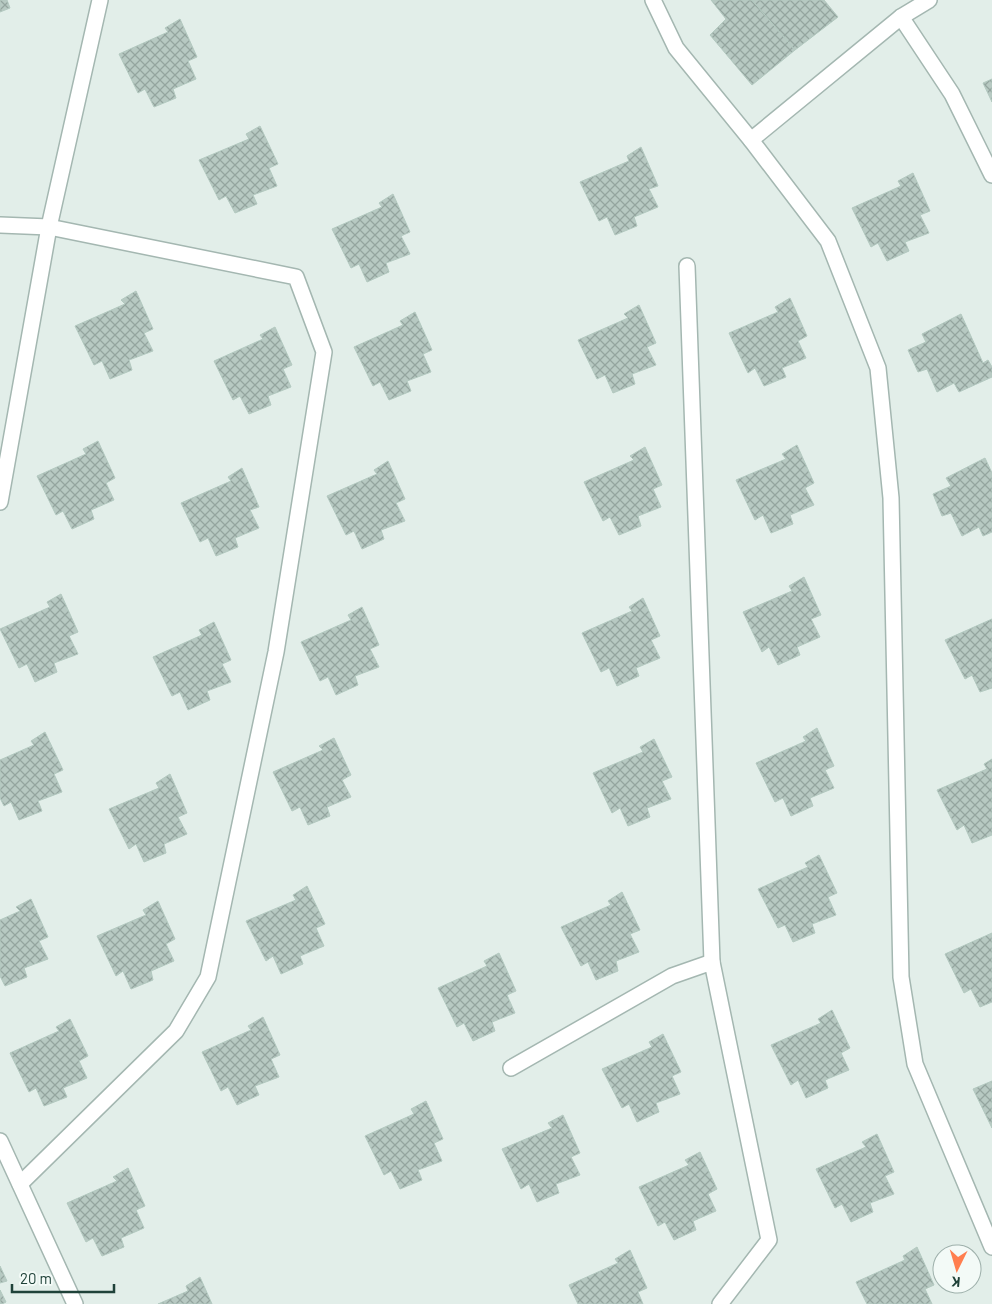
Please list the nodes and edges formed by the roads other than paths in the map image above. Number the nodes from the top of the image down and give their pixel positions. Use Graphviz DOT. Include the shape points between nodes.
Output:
graph roads {
  1 [pos="100,0"];
  2 [pos="653,0"];
  3 [pos="929,0"];
  4 [pos="900,17"];
  5 [pos="751,140"];
  6 [pos="992,176"];
  7 [pos="0,225"];
  8 [pos="49,226"];
  9 [pos="687,266"];
  10 [pos="0,502"];
  11 [pos="712,962"];
  12 [pos="511,1068"];
  13 [pos="0,1141"];
  14 [pos="20,1184"];
  15 [pos="992,1247"];
  16 [pos="75,1304"];
  17 [pos="720,1304"];
  1 -- 8 [label="street"];
  2 -- 5 [label="street" via="676,48"];
  3 -- 4 [label="street"];
  4 -- 5 [label="street"];
  4 -- 6 [label="street" via="952,94"];
  5 -- 15 [label="street" via="828,241 878,368 891,498 901,976 915,1064"];
  7 -- 8 [label="street"];
  8 -- 10 [label="street"];
  8 -- 14 [label="street" via="296,277 324,352 276,652 208,977 176,1031"];
  9 -- 11 [label="street"];
  11 -- 12 [label="street" via="672,976"];
  11 -- 17 [label="street" via="769,1240"];
  13 -- 14 [label="street"];
  14 -- 16 [label="street"];
}
